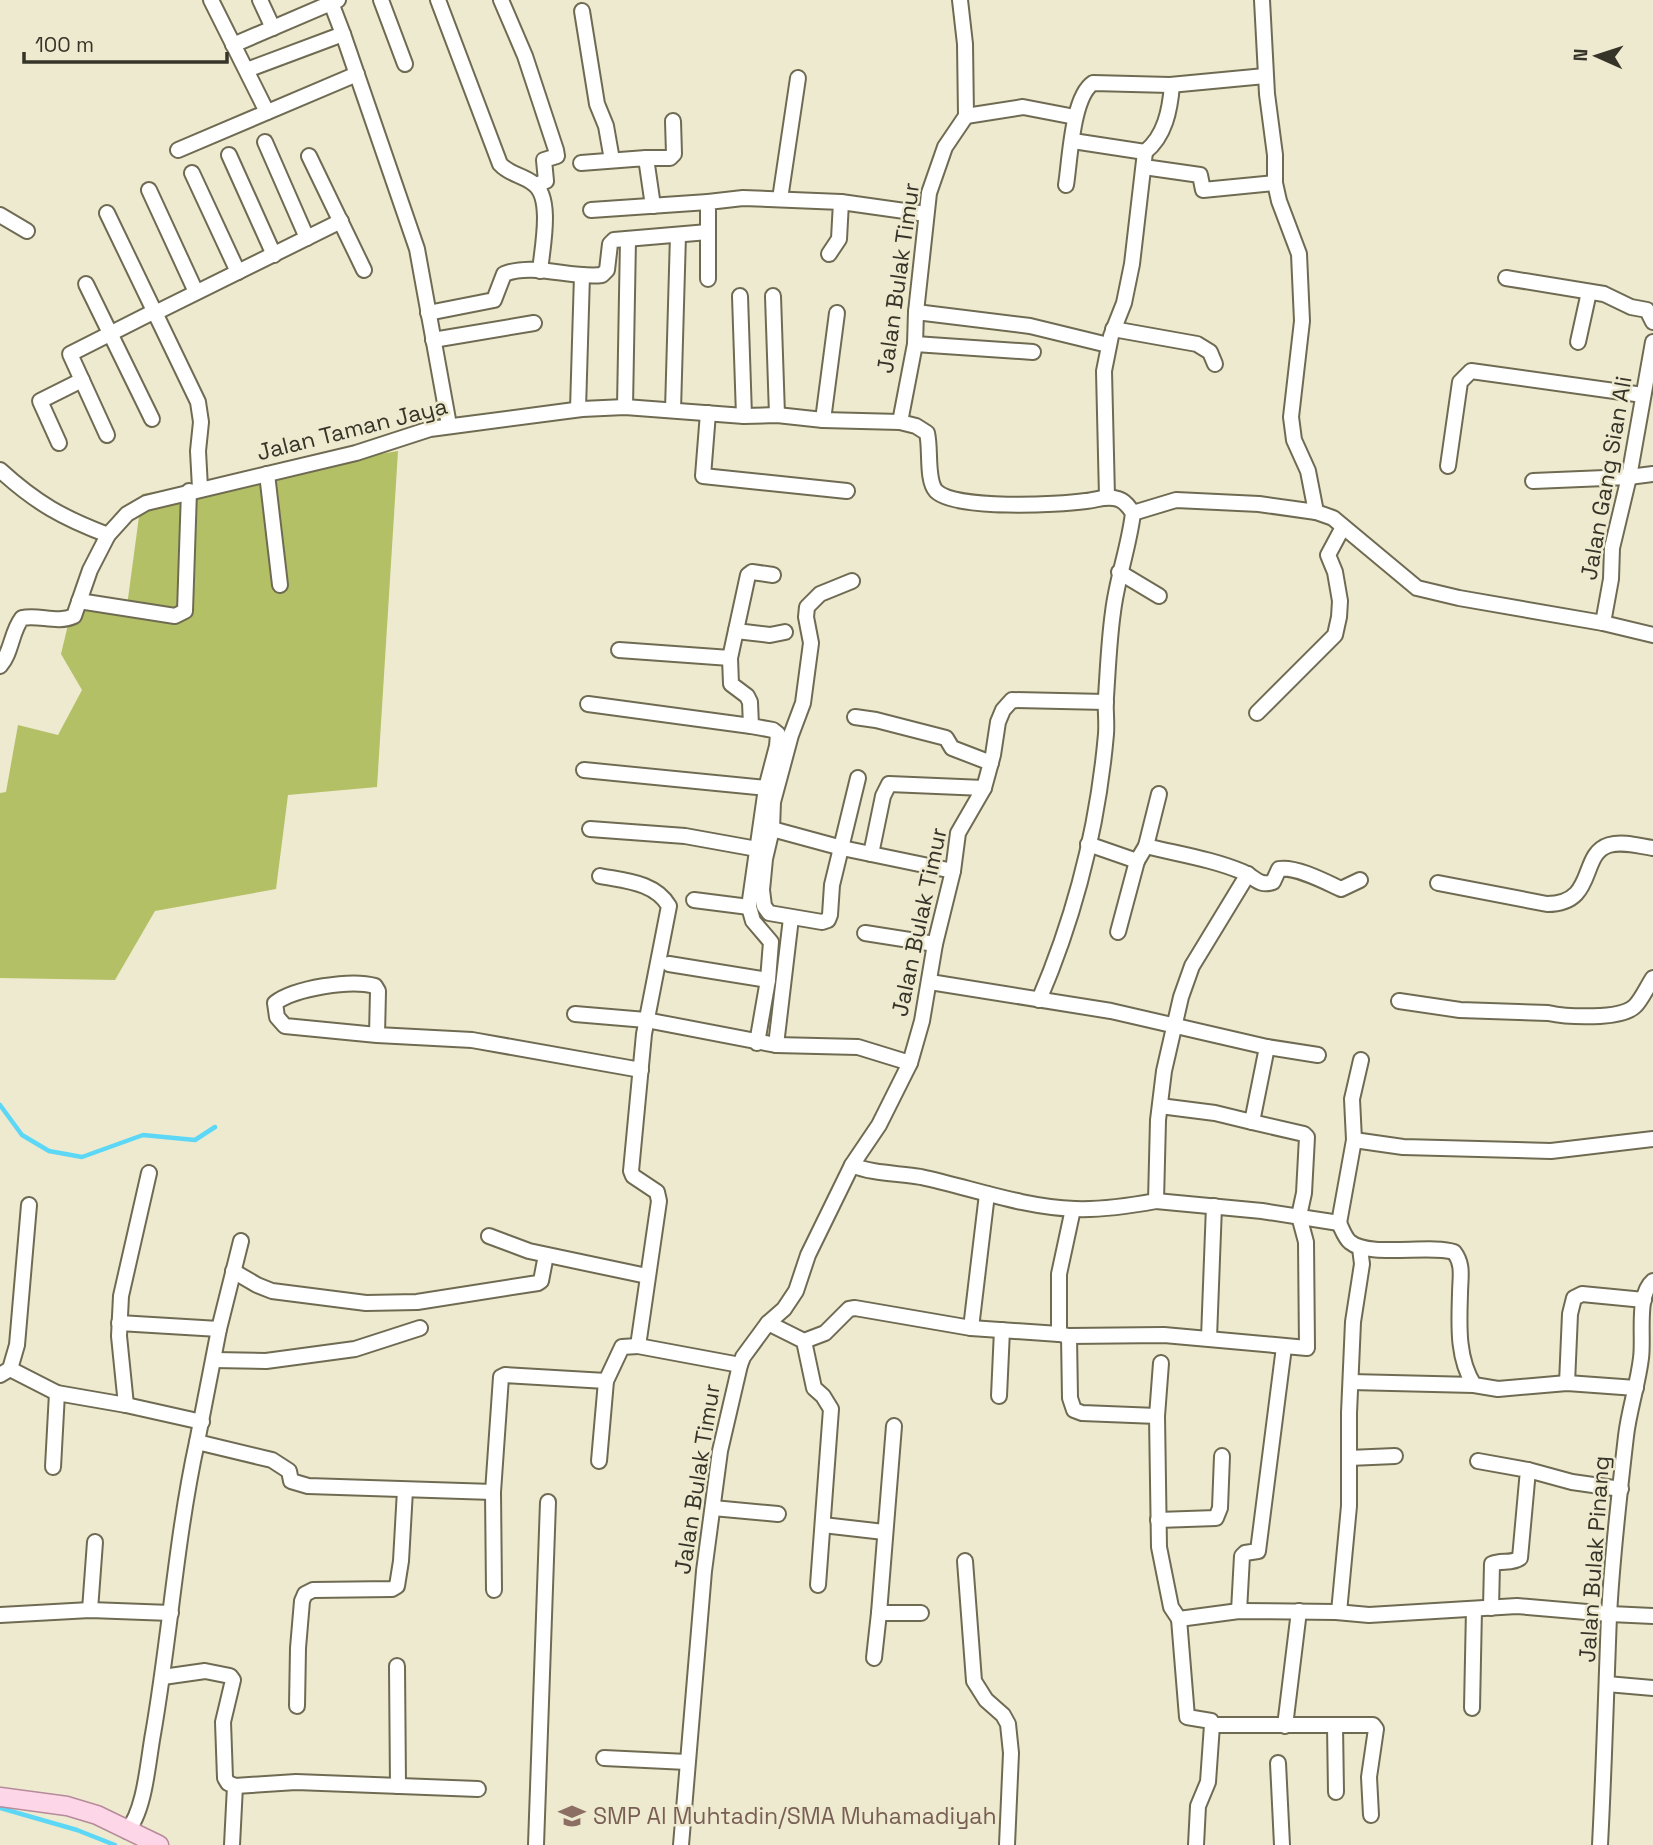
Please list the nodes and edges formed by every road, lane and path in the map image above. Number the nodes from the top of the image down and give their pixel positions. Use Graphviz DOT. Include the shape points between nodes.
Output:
graph roads {
  1 [pos="211,0"];
  2 [pos="260,0"];
  3 [pos="381,0"];
  4 [pos="438,0"];
  5 [pos="501,0"];
  6 [pos="960,0"];
  7 [pos="1262,0"];
  8 [pos="333,1"];
  9 [pos="582,11"];
  10 [pos="273,28"];
  11 [pos="343,34"];
  12 [pos="233,45"];
  13 [pos="405,64"];
  14 [pos="252,68"];
  15 [pos="357,74"];
  16 [pos="1265,76"];
  17 [pos="798,78"];
  18 [pos="1172,85"];
  19 [pos="267,112"];
  20 [pos="966,116"];
  21 [pos="1075,117"];
  22 [pos="673,121"];
  23 [pos="1073,141"];
  24 [pos="265,142"];
  25 [pos="178,150"];
  26 [pos="229,155"];
  27 [pos="309,156"];
  28 [pos="646,158"];
  29 [pos="612,160"];
  30 [pos="1144,160"];
  31 [pos="581,163"];
  32 [pos="192,173"];
  33 [pos="1275,183"];
  34 [pos="536,185"];
  35 [pos="1066,185"];
  36 [pos="149,190"];
  37 [pos="780,199"];
  38 [pos="708,202"];
  39 [pos="841,202"];
  40 [pos="653,206"];
  41 [pos="591,210"];
  42 [pos="107,213"];
  43 [pos="926,214"];
  44 [pos="0,215"];
  45 [pos="341,221"];
  46 [pos="27,231"];
  47 [pos="708,232"];
  48 [pos="678,235"];
  49 [pos="307,238"];
  50 [pos="628,239"];
  51 [pos="829,254"];
  52 [pos="274,255"];
  53 [pos="364,270"];
  54 [pos="540,271"];
  55 [pos="238,272"];
  56 [pos="582,275"];
  57 [pos="1506,278"];
  58 [pos="708,279"];
  59 [pos="86,284"];
  60 [pos="196,292"];
  61 [pos="1589,292"];
  62 [pos="740,296"];
  63 [pos="773,296"];
  64 [pos="155,312"];
  65 [pos="916,312"];
  66 [pos="428,313"];
  67 [pos="837,313"];
  68 [pos="1653,322"];
  69 [pos="534,323"];
  70 [pos="1114,329"];
  71 [pos="111,334"];
  72 [pos="433,340"];
  73 [pos="1578,342"];
  74 [pos="1653,342"];
  75 [pos="915,344"];
  76 [pos="1108,345"];
  77 [pos="1033,352"];
  78 [pos="1215,364"];
  79 [pos="82,380"];
  80 [pos="1643,395"];
  81 [pos="625,408"];
  82 [pos="578,409"];
  83 [pos="673,410"];
  84 [pos="708,413"];
  85 [pos="777,415"];
  86 [pos="744,416"];
  87 [pos="152,419"];
  88 [pos="822,420"];
  89 [pos="900,422"];
  90 [pos="449,425"];
  91 [pos="107,435"];
  92 [pos="59,443"];
  93 [pos="1448,466"];
  94 [pos="0,470"];
  95 [pos="267,474"];
  96 [pos="1653,474"];
  97 [pos="1629,477"];
  98 [pos="1533,481"];
  99 [pos="195,489"];
  100 [pos="847,491"];
  101 [pos="1107,497"];
  102 [pos="1133,513"];
  103 [pos="1328,518"];
  104 [pos="108,535"];
  105 [pos="1119,572"];
  106 [pos="774,575"];
  107 [pos="852,581"];
  108 [pos="280,584"];
  109 [pos="1159,596"];
  110 [pos="79,601"];
  111 [pos="1603,623"];
  112 [pos="736,631"];
  113 [pos="785,632"];
  114 [pos="1653,635"];
  115 [pos="619,650"];
  116 [pos="730,657"];
  117 [pos="0,666"];
  118 [pos="1106,702"];
  119 [pos="588,704"];
  120 [pos="1257,713"];
  121 [pos="855,717"];
  122 [pos="751,726"];
  123 [pos="991,763"];
  124 [pos="584,770"];
  125 [pos="858,778"];
  126 [pos="766,788"];
  127 [pos="984,788"];
  128 [pos="1159,794"];
  129 [pos="590,829"];
  130 [pos="772,829"];
  131 [pos="1088,844"];
  132 [pos="1146,846"];
  133 [pos="842,848"];
  134 [pos="1653,848"];
  135 [pos="757,849"];
  136 [pos="871,854"];
  137 [pos="1137,861"];
  138 [pos="953,871"];
  139 [pos="1248,874"];
  140 [pos="600,876"];
  141 [pos="1360,880"];
  142 [pos="1438,883"];
  143 [pos="694,900"];
  144 [pos="749,907"];
  145 [pos="791,918"];
  146 [pos="1118,932"];
  147 [pos="865,933"];
  148 [pos="936,944"];
  149 [pos="669,964"];
  150 [pos="1653,978"];
  151 [pos="768,980"];
  152 [pos="930,982"];
  153 [pos="1040,1000"];
  154 [pos="1399,1001"];
  155 [pos="575,1014"];
  156 [pos="646,1020"];
  157 [pos="1174,1026"];
  158 [pos="377,1035"];
  159 [pos="757,1043"];
  160 [pos="776,1045"];
  161 [pos="1267,1047"];
  162 [pos="1318,1055"];
  163 [pos="1361,1060"];
  164 [pos="910,1063"];
  165 [pos="641,1070"];
  166 [pos="1160,1105"];
  167 [pos="1252,1122"];
  168 [pos="1653,1139"];
  169 [pos="1354,1140"];
  170 [pos="852,1165"];
  171 [pos="149,1172"];
  172 [pos="986,1194"];
  173 [pos="1156,1201"];
  174 [pos="29,1205"];
  175 [pos="1214,1206"];
  176 [pos="1073,1209"];
  177 [pos="1299,1216"];
  178 [pos="1339,1223"];
  179 [pos="489,1236"];
  180 [pos="240,1241"];
  181 [pos="1360,1248"];
  182 [pos="546,1255"];
  183 [pos="233,1271"];
  184 [pos="646,1276"];
  185 [pos="1653,1281"];
  186 [pos="1644,1300"];
  187 [pos="119,1323"];
  188 [pos="768,1323"];
  189 [pos="420,1328"];
  190 [pos="971,1328"];
  191 [pos="219,1329"];
  192 [pos="1002,1330"];
  193 [pos="1064,1335"];
  194 [pos="1209,1338"];
  195 [pos="804,1341"];
  196 [pos="638,1346"];
  197 [pos="1284,1347"];
  198 [pos="214,1360"];
  199 [pos="1161,1363"];
  200 [pos="740,1366"];
  201 [pos="5,1372"];
  202 [pos="606,1381"];
  203 [pos="1351,1382"];
  204 [pos="1567,1383"];
  205 [pos="1474,1385"];
  206 [pos="1636,1388"];
  207 [pos="57,1393"];
  208 [pos="999,1396"];
  209 [pos="126,1405"];
  210 [pos="1157,1416"];
  211 [pos="202,1422"];
  212 [pos="894,1426"];
  213 [pos="197,1442"];
  214 [pos="1222,1456"];
  215 [pos="1395,1456"];
  216 [pos="1349,1458"];
  217 [pos="599,1461"];
  218 [pos="1478,1461"];
  219 [pos="53,1467"];
  220 [pos="1528,1471"];
  221 [pos="1621,1489"];
  222 [pos="405,1490"];
  223 [pos="493,1492"];
  224 [pos="548,1502"];
  225 [pos="713,1508"];
  226 [pos="778,1514"];
  227 [pos="1158,1520"];
  228 [pos="823,1525"];
  229 [pos="884,1532"];
  230 [pos="95,1542"];
  231 [pos="965,1561"];
  232 [pos="818,1585"];
  233 [pos="494,1590"];
  234 [pos="1491,1608"];
  235 [pos="1474,1609"];
  236 [pos="90,1610"];
  237 [pos="1239,1611"];
  238 [pos="1299,1611"];
  239 [pos="1339,1612"];
  240 [pos="171,1613"];
  241 [pos="879,1613"];
  242 [pos="922,1613"];
  243 [pos="1609,1614"];
  244 [pos="0,1615"];
  245 [pos="1653,1616"];
  246 [pos="1180,1619"];
  247 [pos="874,1658"];
  248 [pos="397,1666"];
  249 [pos="163,1676"];
  250 [pos="1608,1684"];
  251 [pos="1653,1688"];
  252 [pos="297,1706"];
  253 [pos="1472,1708"];
  254 [pos="1212,1725"];
  255 [pos="1285,1726"];
  256 [pos="1335,1726"];
  257 [pos="604,1758"];
  258 [pos="687,1762"];
  259 [pos="1278,1763"];
  260 [pos="235,1786"];
  261 [pos="398,1786"];
  262 [pos="478,1789"];
  263 [pos="1336,1792"];
  264 [pos="0,1797"];
  265 [pos="1371,1815"];
  266 [pos="127,1831"];
  267 [pos="159,1845"];
  268 [pos="232,1845"];
  269 [pos="536,1845"];
  270 [pos="681,1845"];
  271 [pos="1007,1845"];
  272 [pos="1196,1845"];
  273 [pos="1282,1845"];
  274 [pos="1600,1845"];
  1 -- 12 [label="street"];
  2 -- 10 [label="street"];
  3 -- 13 [label="street"];
  4 -- 34 [label="street" via="500,164"];
  5 -- 34 [label="street" via="556,150 556,156 544,160 546,181"];
  6 -- 20 [label="street"];
  7 -- 16 [label="street"];
  8 -- 10 [label="street"];
  8 -- 11 [label="street"];
  9 -- 29 [label="street" via="597,104"];
  10 -- 12 [label="street"];
  11 -- 14 [label="street"];
  11 -- 15 [label="street"];
  12 -- 19 [label="street"];
  15 -- 19 [label="street"];
  15 -- 66 [label="street" via="416,248"];
  16 -- 18 [label="street"];
  16 -- 33 [label="street" via="1276,155"];
  17 -- 37 [label="street"];
  18 -- 21 [label="street" via="1093,83 1085,88"];
  18 -- 30 [label="street" via="1162,133"];
  19 -- 25 [label="street"];
  20 -- 21 [label="street" via="1023,107"];
  20 -- 43 [label="street, Jalan Bulak Timur" via="945,147"];
  21 -- 23 [label="street"];
  22 -- 28 [label="street" via="674,154"];
  23 -- 30 [label="street"];
  23 -- 35 [label="street"];
  24 -- 49 [label="street"];
  26 -- 52 [label="street"];
  27 -- 45 [label="street"];
  28 -- 29 [label="street"];
  28 -- 40 [label="street"];
  29 -- 31 [label="street"];
  30 -- 33 [label="street" via="1200,175 1203,190"];
  30 -- 70 [label="street" via="1132,264"];
  32 -- 55 [label="street"];
  33 -- 103 [label="street" via="1299,254 1303,321 1291,417 1294,440"];
  34 -- 54 [label="street" via="546,203"];
  36 -- 60 [label="street"];
  37 -- 38 [label="street"];
  37 -- 39 [label="street"];
  38 -- 40 [label="street"];
  38 -- 47 [label="street"];
  39 -- 43 [label="street"];
  39 -- 51 [label="street" via="839,239"];
  40 -- 41 [label="street"];
  42 -- 64 [label="street"];
  43 -- 65 [label="street, Jalan Bulak Timur"];
  44 -- 46 [label="street"];
  45 -- 49 [label="street"];
  45 -- 53 [label="street"];
  47 -- 48 [label="street"];
  47 -- 58 [label="street"];
  48 -- 50 [label="street"];
  48 -- 83 [label="street"];
  49 -- 52 [label="street"];
  50 -- 56 [label="street" via="610,244 607,270 602,275"];
  50 -- 81 [label="street"];
  52 -- 55 [label="street"];
  54 -- 56 [label="street"];
  54 -- 66 [label="street" via="504,274 494,300"];
  55 -- 60 [label="street"];
  56 -- 82 [label="street"];
  57 -- 61 [label="street"];
  59 -- 71 [label="street"];
  60 -- 64 [label="street"];
  61 -- 68 [label="street" via="1647,310"];
  61 -- 73 [label="street"];
  62 -- 86 [label="street"];
  63 -- 85 [label="street"];
  64 -- 71 [label="street"];
  64 -- 99 [label="street" via="198,402 201,422"];
  65 -- 75 [label="street, Jalan Bulak Timur"];
  65 -- 76 [label="street" via="1030,326"];
  66 -- 72 [label="street"];
  67 -- 88 [label="street"];
  69 -- 72 [label="street"];
  70 -- 76 [label="street"];
  70 -- 78 [label="street" via="1197,344 1210,352"];
  71 -- 79 [label="street" via="70,354"];
  71 -- 87 [label="street"];
  72 -- 90 [label="street"];
  74 -- 80 [label="street, Jalan Gang Sian Ali"];
  75 -- 77 [label="street"];
  75 -- 89 [label="street, Jalan Bulak Timur"];
  76 -- 101 [label="street" via="1104,371"];
  79 -- 91 [label="street"];
  79 -- 92 [label="street" via="40,401"];
  80 -- 93 [label="street" via="1471,371 1460,382"];
  80 -- 97 [label="street, Jalan Gang Sian Ali"];
  81 -- 82 [label="street, Jalan Taman Jaya"];
  81 -- 83 [label="street, Jalan Taman Jaya"];
  82 -- 90 [label="street, Jalan Taman Jaya"];
  83 -- 84 [label="street, Jalan Taman Jaya"];
  84 -- 86 [label="street, Jalan Taman Jaya"];
  84 -- 100 [label="street" via="703,475"];
  85 -- 86 [label="street, Jalan Taman Jaya"];
  85 -- 88 [label="street, Jalan Taman Jaya"];
  88 -- 89 [label="street, Jalan Taman Jaya"];
  89 -- 101 [label="street" via="927,433 931,484 946,496 978,504 1085,502"];
  90 -- 95 [label="street, Jalan Taman Jaya"];
  94 -- 104 [label="street" via="68,520"];
  95 -- 99 [label="street, Jalan Taman Jaya"];
  95 -- 108 [label="street"];
  96 -- 97 [label="street"];
  97 -- 98 [label="street"];
  97 -- 111 [label="street, Jalan Gang Sian Ali" via="1612,548"];
  99 -- 104 [label="street, Jalan Taman Jaya" via="146,503 127,514"];
  99 -- 110 [label="street" via="185,611 175,616"];
  101 -- 102 [label="street" via="1124,502"];
  102 -- 103 [label="street" via="1176,500 1259,504"];
  102 -- 105 [label="street"];
  103 -- 111 [label="street" via="1417,588"];
  103 -- 120 [label="street" via="1328,555 1340,601 1335,635"];
  104 -- 110 [label="street, Jalan Taman Jaya"];
  105 -- 109 [label="street"];
  105 -- 118 [label="street"];
  106 -- 112 [label="street" via="748,575"];
  107 -- 130 [label="street" via="820,594 807,607 811,643 803,703 773,802"];
  110 -- 117 [label="street" via="74,616 65,620 22,618"];
  111 -- 114 [label="street"];
  112 -- 113 [label="street"];
  112 -- 116 [label="street"];
  115 -- 116 [label="street"];
  116 -- 122 [label="street" via="731,684 750,702"];
  118 -- 123 [label="street, Jalan Bulak Timur" via="1012,700 998,722"];
  118 -- 131 [label="street" via="1102,767"];
  119 -- 122 [label="street"];
  121 -- 123 [label="street" via="946,738 952,748"];
  122 -- 126 [label="street" via="778,734"];
  123 -- 127 [label="street, Jalan Bulak Timur"];
  124 -- 126 [label="street"];
  125 -- 133 [label="street"];
  126 -- 135 [label="street"];
  127 -- 136 [label="street" via="889,784"];
  127 -- 138 [label="street, Jalan Bulak Timur" via="958,833"];
  128 -- 132 [label="street"];
  129 -- 135 [label="street" via="685,836"];
  130 -- 133 [label="street"];
  130 -- 145 [label="street" via="765,859 764,906 769,913"];
  131 -- 137 [label="street"];
  131 -- 153 [label="street" via="1077,898"];
  132 -- 137 [label="street"];
  132 -- 139 [label="street"];
  133 -- 136 [label="street"];
  133 -- 145 [label="street" via="828,920"];
  134 -- 142 [label="street" via="1619,843 1606,846 1596,853 1574,897 1561,904"];
  135 -- 144 [label="street"];
  136 -- 138 [label="street"];
  137 -- 146 [label="street"];
  138 -- 148 [label="street, Jalan Bulak Timur"];
  139 -- 141 [label="street" via="1268,884 1285,868 1342,889"];
  139 -- 157 [label="street" via="1192,966"];
  140 -- 156 [label="street" via="652,889 669,906"];
  143 -- 144 [label="street"];
  144 -- 151 [label="street" via="753,921 770,940"];
  145 -- 160 [label="street"];
  147 -- 148 [label="street"];
  148 -- 152 [label="street, Jalan Bulak Timur"];
  149 -- 151 [label="street"];
  150 -- 154 [label="street" via="1634,1008 1602,1015 1460,1010"];
  151 -- 159 [label="street"];
  152 -- 153 [label="street"];
  152 -- 164 [label="street, Jalan Bulak Timur"];
  153 -- 157 [label="street"];
  155 -- 156 [label="street"];
  156 -- 159 [label="street"];
  156 -- 165 [label="street"];
  157 -- 161 [label="street"];
  157 -- 166 [label="street"];
  158 -- 158 [label="street" via="285,1026 277,1017 275,1003 323,987 375,986"];
  158 -- 165 [label="street" via="472,1040"];
  159 -- 160 [label="street"];
  160 -- 164 [label="street" via="858,1047"];
  161 -- 162 [label="street"];
  161 -- 167 [label="street"];
  163 -- 169 [label="street" via="1352,1098"];
  164 -- 170 [label="street, Jalan Bulak Timur" via="879,1125"];
  165 -- 184 [label="street" via="632,1174 657,1192 659,1201"];
  166 -- 167 [label="street"];
  166 -- 173 [label="street"];
  167 -- 177 [label="street" via="1307,1138"];
  168 -- 169 [label="street" via="1551,1151 1403,1147"];
  169 -- 178 [label="street"];
  170 -- 172 [label="street"];
  170 -- 188 [label="street, Jalan Bulak Timur" via="808,1255 796,1292"];
  171 -- 187 [label="street"];
  172 -- 176 [label="street"];
  172 -- 190 [label="street"];
  173 -- 175 [label="street"];
  173 -- 176 [label="street"];
  174 -- 201 [label="street" via="17,1345"];
  175 -- 177 [label="street"];
  175 -- 194 [label="street"];
  176 -- 193 [label="street" via="1059,1274"];
  177 -- 178 [label="street"];
  177 -- 197 [label="street" via="1306,1242 1307,1348"];
  178 -- 181 [label="street" via="1348,1241"];
  179 -- 182 [label="street"];
  180 -- 183 [label="street"];
  181 -- 203 [label="street"];
  181 -- 205 [label="street" via="1454,1252 1462,1267 1462,1357"];
  182 -- 183 [label="street" via="538,1283 417,1302 366,1303 272,1291"];
  182 -- 184 [label="street"];
  183 -- 191 [label="street"];
  184 -- 196 [label="street"];
  185 -- 186 [label="street, Jalan Bulak Pinang"];
  186 -- 204 [label="street" via="1582,1294 1574,1298"];
  186 -- 206 [label="street, Jalan Bulak Pinang"];
  187 -- 191 [label="street"];
  187 -- 209 [label="street"];
  188 -- 195 [label="street"];
  188 -- 200 [label="street, Jalan Bulak Timur"];
  189 -- 198 [label="street" via="343,1350 266,1361"];
  190 -- 192 [label="street"];
  190 -- 195 [label="street" via="855,1308 825,1333"];
  191 -- 198 [label="street"];
  192 -- 193 [label="street"];
  192 -- 208 [label="street"];
  193 -- 194 [label="street"];
  193 -- 210 [label="street" via="1074,1410"];
  194 -- 197 [label="street"];
  195 -- 228 [label="street" via="814,1388 831,1409"];
  196 -- 200 [label="street"];
  196 -- 202 [label="street" via="622,1347"];
  197 -- 237 [label="street" via="1258,1551 1242,1556"];
  198 -- 211 [label="street"];
  199 -- 210 [label="street"];
  200 -- 225 [label="street, Jalan Bulak Timur" via="720,1451"];
  201 -- 207 [label="street"];
  202 -- 217 [label="street"];
  202 -- 223 [label="street" via="501,1377"];
  203 -- 205 [label="street"];
  203 -- 216 [label="street"];
  204 -- 205 [label="street" via="1498,1389"];
  204 -- 206 [label="street"];
  206 -- 221 [label="street, Jalan Bulak Pinang"];
  207 -- 209 [label="street"];
  207 -- 219 [label="street"];
  209 -- 211 [label="street"];
  210 -- 227 [label="street"];
  211 -- 213 [label="street"];
  212 -- 229 [label="street"];
  213 -- 222 [label="street" via="272,1460 289,1471 291,1481 307,1486"];
  213 -- 240 [label="street"];
  214 -- 227 [label="street" via="1216,1518"];
  215 -- 216 [label="street"];
  216 -- 239 [label="street"];
  218 -- 220 [label="street"];
  220 -- 221 [label="street"];
  220 -- 234 [label="street" via="1520,1558 1492,1564"];
  221 -- 243 [label="street, Jalan Bulak Pinang"];
  222 -- 223 [label="street"];
  222 -- 252 [label="street" via="397,1586 305,1594"];
  223 -- 233 [label="street"];
  224 -- 269 [label="street"];
  225 -- 226 [label="street"];
  225 -- 258 [label="street, Jalan Bulak Timur"];
  227 -- 246 [label="street" via="1171,1607"];
  228 -- 229 [label="street"];
  228 -- 232 [label="street"];
  229 -- 241 [label="street"];
  230 -- 236 [label="street"];
  231 -- 271 [label="street" via="974,1681 1008,1724"];
  234 -- 235 [label="street"];
  234 -- 243 [label="street"];
  235 -- 239 [label="street" via="1369,1615"];
  235 -- 253 [label="street"];
  236 -- 240 [label="street"];
  236 -- 244 [label="street"];
  237 -- 238 [label="street"];
  237 -- 246 [label="street"];
  238 -- 239 [label="street"];
  238 -- 255 [label="street"];
  240 -- 249 [label="street"];
  241 -- 242 [label="street"];
  241 -- 247 [label="street"];
  243 -- 245 [label="street"];
  243 -- 250 [label="street, Jalan Bulak Pinang"];
  246 -- 254 [label="street" via="1187,1717 1211,1721"];
  248 -- 261 [label="street"];
  249 -- 260 [label="street" via="205,1671 233,1680 223,1730 225,1778"];
  249 -- 266 [label="street" via="140,1804"];
  250 -- 251 [label="street"];
  250 -- 274 [label="street, Jalan Bulak Pinang"];
  254 -- 255 [label="street"];
  254 -- 272 [label="street" via="1208,1782 1198,1805"];
  255 -- 256 [label="street"];
  256 -- 263 [label="street"];
  256 -- 265 [label="street" via="1376,1726 1369,1777"];
  257 -- 258 [label="street"];
  258 -- 270 [label="street, Jalan Bulak Timur"];
  259 -- 273 [label="street"];
  260 -- 261 [label="street" via="296,1782"];
  260 -- 268 [label="street"];
  261 -- 262 [label="street"];
  264 -- 266 [label="main road" via="67,1806"];
  266 -- 267 [label="main road"];
}
